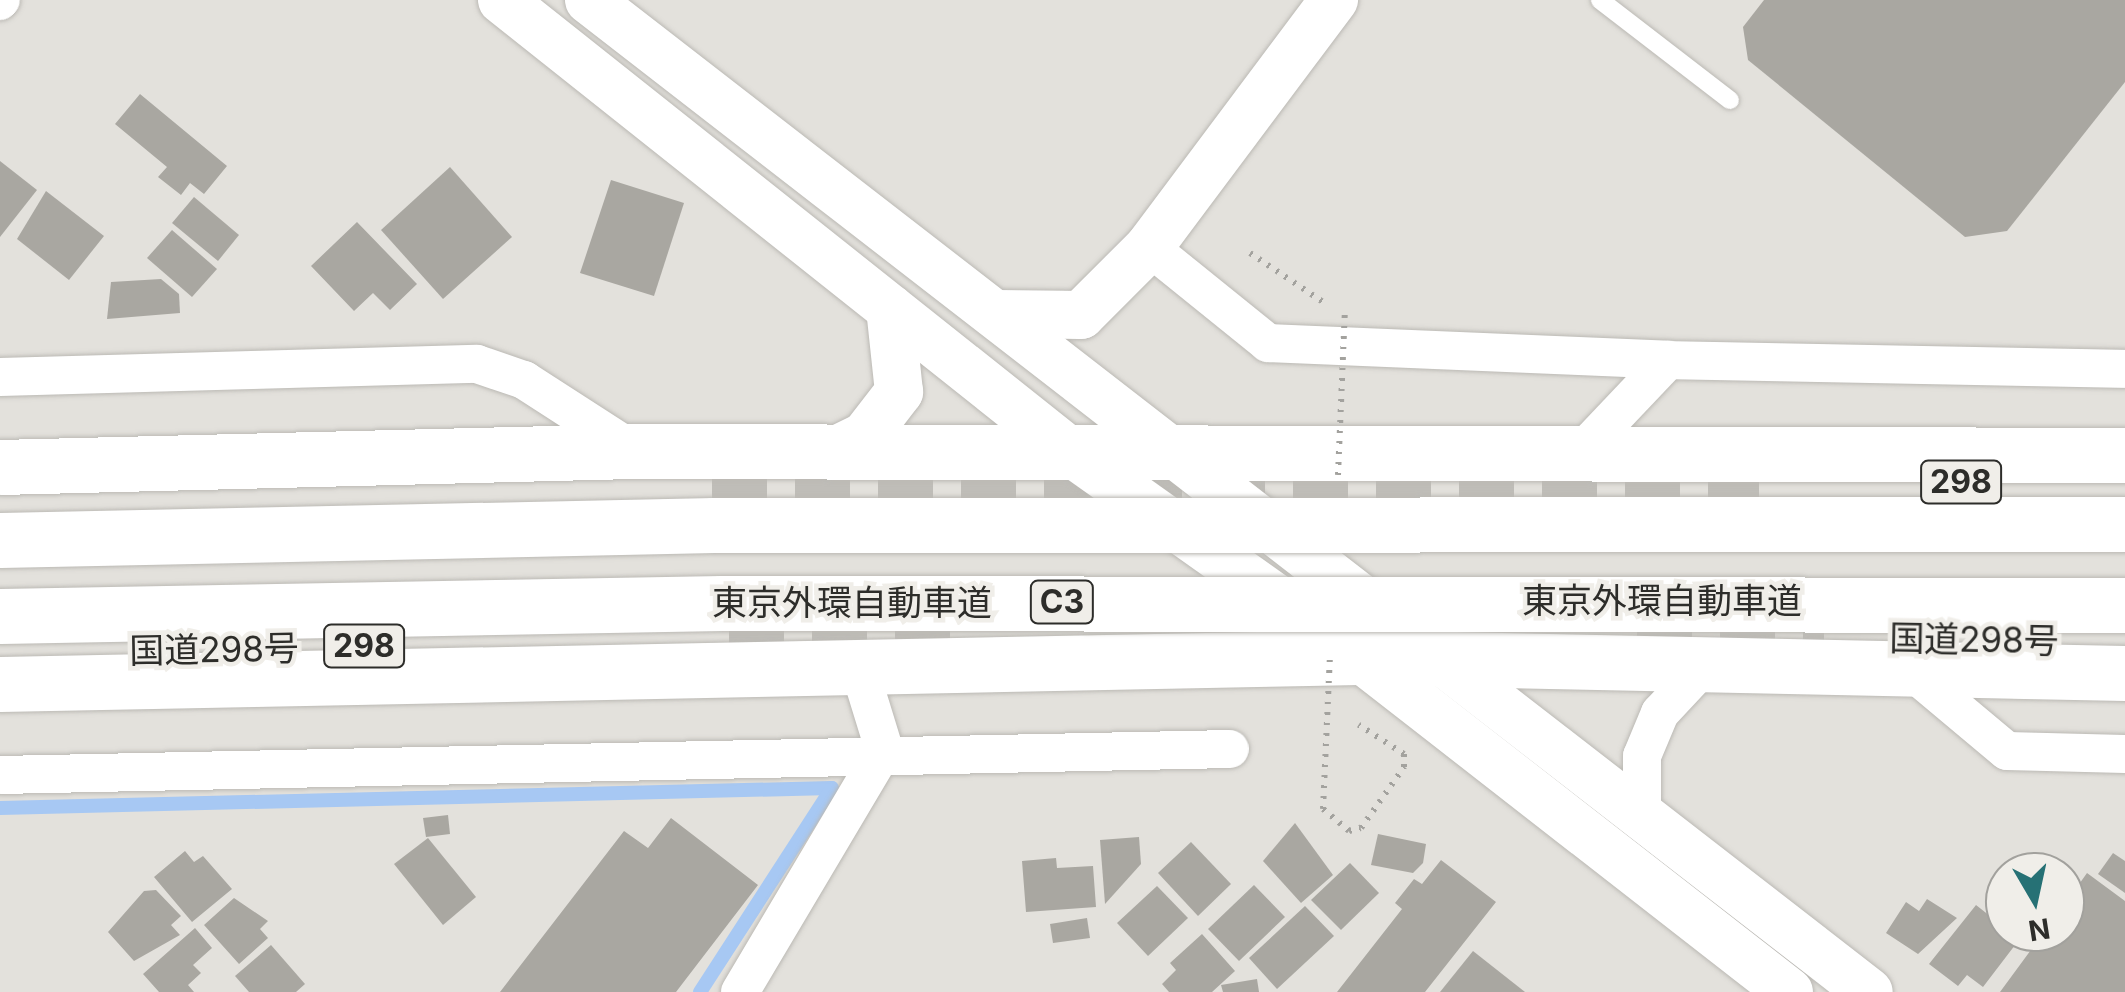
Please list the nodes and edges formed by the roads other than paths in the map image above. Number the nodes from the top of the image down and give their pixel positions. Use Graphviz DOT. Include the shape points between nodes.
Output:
graph roads {
  1 [pos="502,0"];
  2 [pos="590,0"];
  3 [pos="1334,0"];
  4 [pos="1600,0"];
  5 [pos="1730,100"];
  6 [pos="1150,247"];
  7 [pos="890,308"];
  8 [pos="996,314"];
  9 [pos="1668,360"];
  10 [pos="2125,370"];
  11 [pos="0,377"];
  12 [pos="634,451"];
  13 [pos="832,452"];
  14 [pos="1072,453"];
  15 [pos="1162,453"];
  16 [pos="1578,455"];
  17 [pos="2125,455"];
  18 [pos="0,467"];
  19 [pos="1797,481"];
  20 [pos="2125,484"];
  21 [pos="712,486"];
  22 [pos="0,504"];
  23 [pos="2125,524"];
  24 [pos="0,540"];
  25 [pos="2125,605"];
  26 [pos="0,616"];
  27 [pos="1824,636"];
  28 [pos="729,640"];
  29 [pos="2125,642"];
  30 [pos="0,653"];
  31 [pos="1360,657"];
  32 [pos="858,661"];
  33 [pos="1449,661"];
  34 [pos="1704,666"];
  35 [pos="1910,670"];
  36 [pos="2125,673"];
  37 [pos="0,684"];
  38 [pos="884,749"];
  39 [pos="1230,749"];
  40 [pos="2125,754"];
  41 [pos="0,775"];
  42 [pos="1642,812"];
  43 [pos="740,992"];
  44 [pos="1788,992"];
  45 [pos="1869,992"];
  1 -- 7 [label="street"];
  2 -- 8 [label="street"];
  3 -- 6 [label="street"];
  4 -- 5 [label="lane"];
  6 -- 8 [label="street" via="1081,315"];
  6 -- 9 [label="street" via="1268,343"];
  7 -- 13 [label="street" via="899,392 866,436"];
  7 -- 14 [label="street"];
  8 -- 15 [label="street"];
  9 -- 10 [label="street"];
  9 -- 16 [label="street"];
  11 -- 12 [label="street" via="478,364 524,380"];
  12 -- 13 [label="highway"];
  12 -- 18 [label="highway"];
  13 -- 14 [label="highway"];
  14 -- 15 [label="highway"];
  14 -- 31 [label="street"];
  15 -- 16 [label="highway"];
  15 -- 33 [label="street"];
  16 -- 17 [label="highway"];
  19 -- 20 [label="highway, 298"];
  21 -- 22 [label="highway"];
  23 -- 24 [label="highway, C3, bridge" via="734,525"];
  25 -- 26 [label="highway, 東京外環自動車道 / C3, bridge" via="722,603"];
  27 -- 29 [label="highway, 国道298号"];
  28 -- 30 [label="highway, 国道298号 / 298"];
  31 -- 32 [label="highway"];
  31 -- 33 [label="highway"];
  31 -- 44 [label="street"];
  32 -- 37 [label="highway"];
  32 -- 38 [label="street"];
  33 -- 34 [label="highway"];
  33 -- 42 [label="street"];
  34 -- 35 [label="highway"];
  34 -- 42 [label="street" via="1660,713 1642,756"];
  35 -- 36 [label="highway"];
  35 -- 40 [label="street" via="2007,751"];
  38 -- 39 [label="street"];
  38 -- 41 [label="street"];
  38 -- 43 [label="street"];
  42 -- 45 [label="street"];
}
